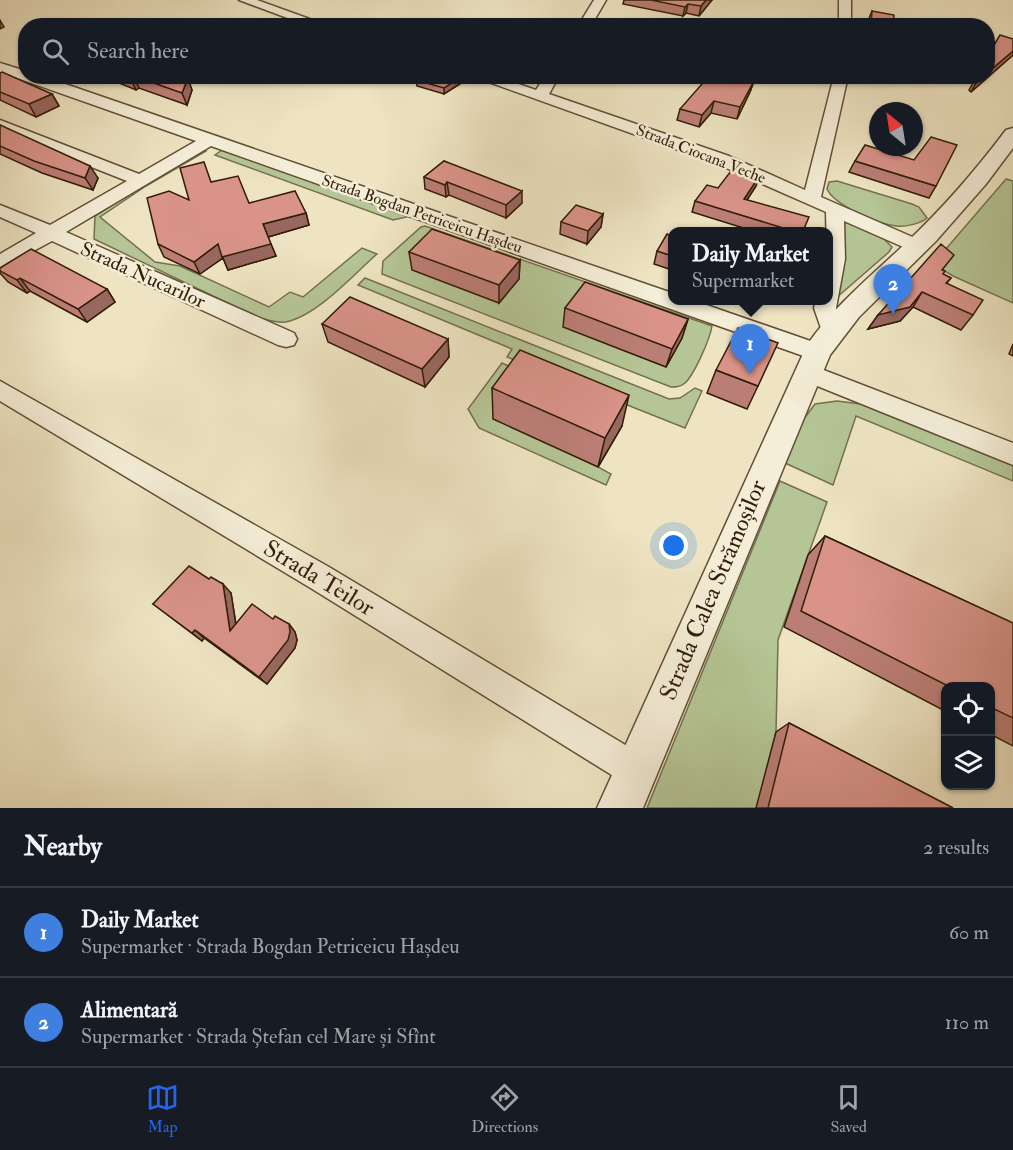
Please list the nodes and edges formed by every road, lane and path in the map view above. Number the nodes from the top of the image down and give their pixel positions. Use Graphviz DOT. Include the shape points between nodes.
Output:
graph roads {
  1 [pos="245,0"];
  2 [pos="600,0"];
  3 [pos="845,0"];
  4 [pos="299,18"];
  5 [pos="589,18"];
  6 [pos="844,18"];
  7 [pos="0,67"];
  8 [pos="18,73"];
  9 [pos="49,84"];
  10 [pos="503,84"];
  11 [pos="547,84"];
  12 [pos="839,84"];
  13 [pos="540,96"];
  14 [pos="0,125"];
  15 [pos="1013,134"];
  16 [pos="209,140"];
  17 [pos="142,181"];
  18 [pos="812,199"];
  19 [pos="0,210"];
  20 [pos="835,210"];
  21 [pos="53,234"];
  22 [pos="917,246"];
  23 [pos="0,263"];
  24 [pos="833,270"];
  25 [pos="668,299"];
  26 [pos="685,305"];
  27 [pos="826,305"];
  28 [pos="286,339"];
  29 [pos="818,351"];
  30 [pos="0,390"];
  31 [pos="1013,454"];
  32 [pos="635,770"];
  33 [pos="620,808"];
  1 -- 4 [label="street"];
  2 -- 5 [label="street"];
  3 -- 6 [label="street"];
  7 -- 8 [label="street, Strada Bogdan Petriceicu Hașdeu"];
  9 -- 16 [label="street, Strada Bogdan Petriceicu Hașdeu"];
  10 -- 13 [label="street, Strada Ciocana Veche"];
  11 -- 13 [label="street"];
  12 -- 18 [label="street"];
  13 -- 18 [label="street, Strada Ciocana Veche" via="723,160"];
  14 -- 17 [label="street"];
  15 -- 22 [label="street" via="988,170"];
  16 -- 17 [label="street"];
  16 -- 25 [label="street, Strada Bogdan Petriceicu Hașdeu"];
  17 -- 21 [label="street"];
  18 -- 20 [label="street, Strada Ciocana Veche"];
  19 -- 21 [label="street, Strada Nucarilor"];
  20 -- 22 [label="street, Strada Ciocana Veche"];
  20 -- 24 [label="street"];
  21 -- 23 [label="street"];
  21 -- 28 [label="street, Strada Nucarilor"];
  22 -- 29 [label="street"];
  26 -- 29 [label="street, Strada Bogdan Petriceicu Hașdeu"];
  27 -- 29 [label="street"];
  29 -- 31 [label="street, Strada Bogdan Petriceicu Hașdeu"];
  29 -- 32 [label="street, Strada Calea Strămoșilor"];
  30 -- 32 [label="street, Strada Teilor" via="319,577"];
  32 -- 33 [label="street, Strada Calea Strămoșilor"];
}
